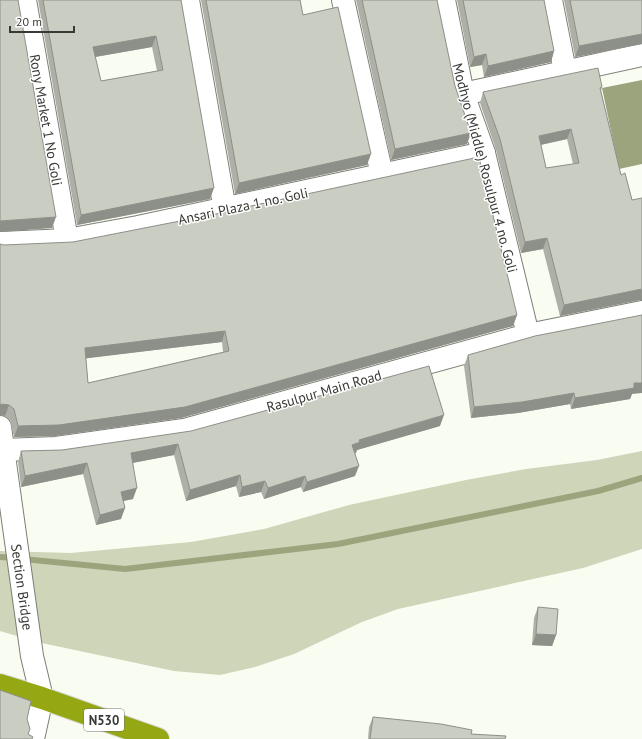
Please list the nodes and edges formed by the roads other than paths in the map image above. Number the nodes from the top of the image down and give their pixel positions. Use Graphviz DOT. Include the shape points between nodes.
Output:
graph roads {
  1 [pos="24,0"];
  2 [pos="188,0"];
  3 [pos="343,0"];
  4 [pos="444,0"];
  5 [pos="551,0"];
  6 [pos="642,55"];
  7 [pos="565,71"];
  8 [pos="463,94"];
  9 [pos="484,153"];
  10 [pos="382,176"];
  11 [pos="226,210"];
  12 [pos="67,240"];
  13 [pos="0,242"];
  14 [pos="642,312"];
  15 [pos="528,335"];
  16 [pos="0,427"];
  17 [pos="3,450"];
  18 [pos="0,685"];
  19 [pos="42,698"];
  20 [pos="33,739"];
  21 [pos="158,739"];
  1 -- 12 [label="street, Rony Market 1 No Goli"];
  2 -- 11 [label="street"];
  3 -- 10 [label="street"];
  4 -- 8 [label="street, Modhyo (Middle) Rosulpur 4 no. Goli"];
  5 -- 7 [label="street"];
  6 -- 7 [label="street"];
  7 -- 8 [label="street"];
  8 -- 9 [label="street, Modhyo (Middle) Rosulpur 4 no. Goli"];
  9 -- 10 [label="street, Ansari Plaza 1 no. Goli"];
  9 -- 15 [label="street, Modhyo (Middle) Rosulpur 4 no. Goli"];
  10 -- 11 [label="street, Ansari Plaza 1 no. Goli"];
  11 -- 12 [label="street, Ansari Plaza 1 no. Goli"];
  12 -- 13 [label="street, Ansari Plaza 1 no. Goli"];
  14 -- 15 [label="street, Rasulpur Main Road"];
  15 -- 17 [label="street, Rasulpur Main Road" via="184,430 56,448"];
  16 -- 17 [label="street"];
  17 -- 19 [label="street, Section Bridge" via="32,656"];
  18 -- 19 [label="highway, N530"];
  19 -- 20 [label="street"];
  19 -- 21 [label="highway, N530"];
}
